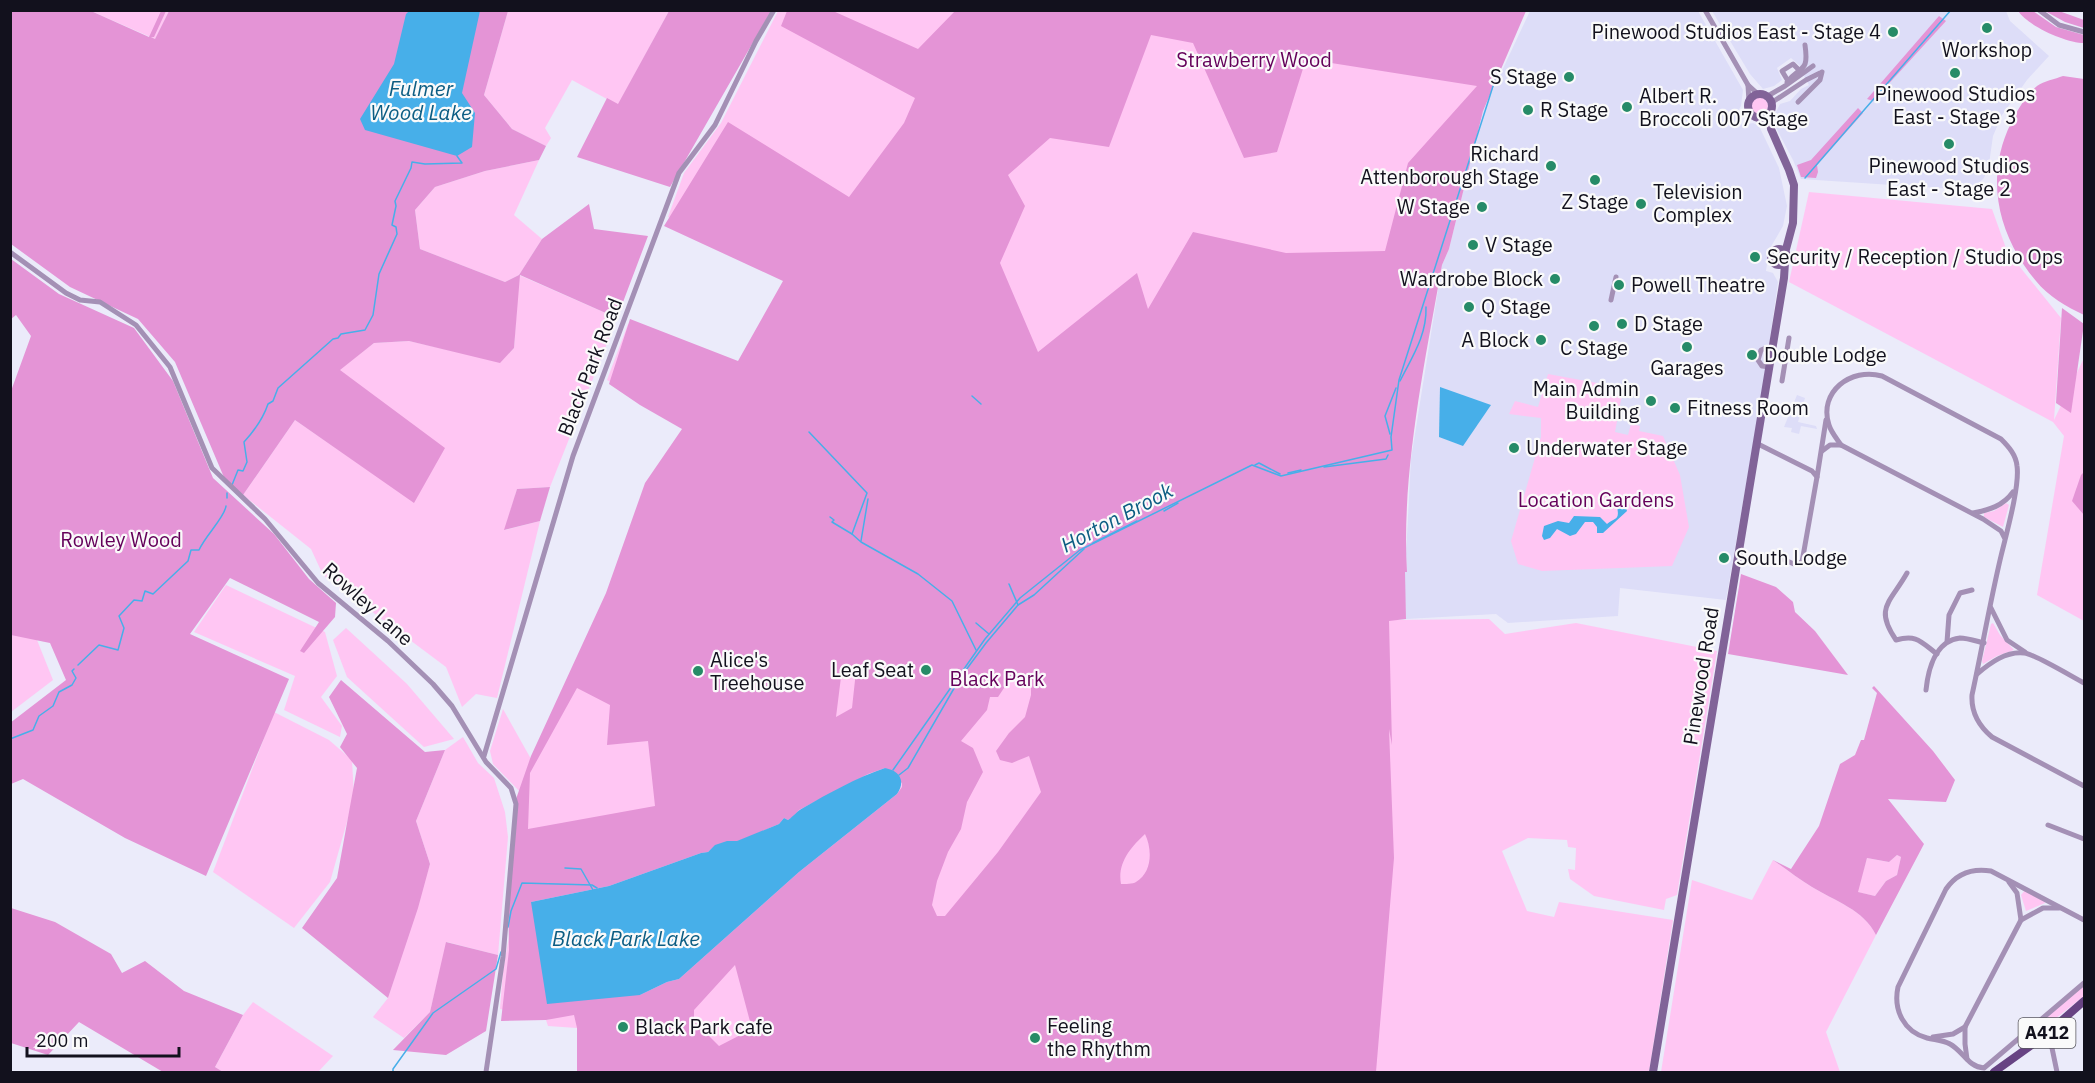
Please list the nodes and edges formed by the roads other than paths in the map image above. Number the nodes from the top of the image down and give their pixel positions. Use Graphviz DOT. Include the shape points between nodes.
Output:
graph roads {
  1 [pos="774,10"];
  2 [pos="1705,10"];
  3 [pos="2039,10"];
  4 [pos="2085,32"];
  5 [pos="1805,45"];
  6 [pos="1813,66"];
  7 [pos="1800,72"];
  8 [pos="1786,84"];
  9 [pos="1748,85"];
  10 [pos="1765,98"];
  11 [pos="1749,102"];
  12 [pos="1798,102"];
  13 [pos="1769,113"];
  14 [pos="1758,118"];
  15 [pos="1771,129"];
  16 [pos="1792,229"];
  17 [pos="1774,251"];
  18 [pos="10,252"];
  19 [pos="1783,260"];
  20 [pos="1616,277"];
  21 [pos="1611,300"];
  22 [pos="1789,338"];
  23 [pos="1772,353"];
  24 [pos="1785,359"];
  25 [pos="1770,367"];
  26 [pos="1782,381"];
  27 [pos="1827,416"];
  28 [pos="1758,444"];
  29 [pos="1841,445"];
  30 [pos="1822,451"];
  31 [pos="1817,477"];
  32 [pos="2015,489"];
  33 [pos="1971,513"];
  34 [pos="2005,539"];
  35 [pos="1780,558"];
  36 [pos="1907,573"];
  37 [pos="1972,590"];
  38 [pos="1991,607"];
  39 [pos="1947,642"];
  40 [pos="1983,643"];
  41 [pos="2025,652"];
  42 [pos="1937,654"];
  43 [pos="1977,674"];
  44 [pos="2085,683"];
  45 [pos="1926,690"];
  46 [pos="484,756"];
  47 [pos="2085,786"];
  48 [pos="2048,825"];
  49 [pos="2085,839"];
  50 [pos="2007,879"];
  51 [pos="2068,911"];
  52 [pos="2021,920"];
  53 [pos="2085,920"];
  54 [pos="2085,983"];
  55 [pos="2085,1001"];
  56 [pos="1965,1027"];
  57 [pos="2043,1036"];
  58 [pos="1925,1038"];
  59 [pos="1968,1061"];
  60 [pos="1992,1061"];
  61 [pos="1997,1070"];
  62 [pos="486,1072"];
  63 [pos="1653,1072"];
  64 [pos="2057,1072"];
  1 -- 46 [label="street, Black Park Road" via="715,125 679,173 573,456"];
  2 -- 9 [label="street"];
  3 -- 4 [label="street" via="2059,25"];
  5 -- 7 [label="street" via="1806,61"];
  6 -- 8 [label="street"];
  7 -- 8 [label="street"];
  7 -- 8 [label="street" via="1793,64 1782,71"];
  8 -- 10 [label="street"];
  9 -- 10 [label="street"];
  9 -- 11 [label="street"];
  10 -- 11 [label="street" via="1753,97"];
  10 -- 12 [label="street" via="1821,72 1820,80"];
  10 -- 13 [label="street"];
  11 -- 14 [label="street" via="1750,113"];
  13 -- 14 [label="street"];
  13 -- 15 [label="street, Pinewood Road"];
  14 -- 15 [label="street, Pinewood Road"];
  15 -- 16 [label="street, Pinewood Road" via="1794,185"];
  16 -- 17 [label="street"];
  16 -- 19 [label="street, Pinewood Road"];
  17 -- 19 [label="street" via="1780,249"];
  17 -- 19 [label="street" via="1771,259"];
  18 -- 46 [label="street, Rowley Lane" via="66,293 80,300 100,302 136,325 170,367 212,468 266,519 318,583 433,684"];
  19 -- 23 [label="street, Pinewood Road"];
  20 -- 21 [label="street"];
  22 -- 24 [label="street"];
  23 -- 24 [label="street"];
  23 -- 25 [label="street, Pinewood Road"];
  23 -- 25 [label="street" via="1766,348 1761,350 1758,360 1762,366"];
  24 -- 26 [label="street"];
  25 -- 28 [label="street, Pinewood Road"];
  27 -- 29 [label="street"];
  27 -- 30 [label="street"];
  27 -- 32 [label="street" via="1832,395 1844,381 1856,375 1882,376 2001,439 2017,464"];
  28 -- 31 [label="street"];
  28 -- 63 [label="street, Pinewood Road"];
  29 -- 30 [label="street" via="1830,445"];
  29 -- 33 [label="street"];
  30 -- 31 [label="street"];
  31 -- 35 [label="street" via="1802,562 1794,564"];
  32 -- 33 [label="street" via="1993,509"];
  32 -- 34 [label="street"];
  33 -- 34 [label="street" via="1999,529"];
  34 -- 38 [label="street"];
  36 -- 42 [label="street" via="1884,611 1884,621 1894,642 1916,638"];
  37 -- 39 [label="street" via="1957,592 1949,615"];
  38 -- 40 [label="street"];
  38 -- 41 [label="street" via="2007,640"];
  39 -- 40 [label="street" via="1961,638"];
  39 -- 42 [label="street"];
  40 -- 43 [label="street"];
  41 -- 43 [label="street" via="2002,656"];
  41 -- 44 [label="street"];
  42 -- 45 [label="street" via="1928,670"];
  43 -- 47 [label="street" via="1972,700 1982,728"];
  46 -- 62 [label="street, Rowley Lane" via="511,788 516,804 503,957"];
  48 -- 49 [label="street"];
  50 -- 51 [label="street"];
  50 -- 52 [label="street" via="2017,893"];
  50 -- 58 [label="street" via="1991,871 1970,871 1946,889 1896,998 1903,1022 1913,1033"];
  51 -- 52 [label="street" via="2043,908"];
  51 -- 53 [label="street"];
  52 -- 56 [label="street"];
  54 -- 60 [label="street"];
  55 -- 57 [label="main road, A412"];
  56 -- 58 [label="street" via="1953,1034"];
  56 -- 59 [label="street"];
  57 -- 61 [label="main road, A412"];
  57 -- 64 [label="street" via="2052,1048"];
  58 -- 59 [label="street" via="1950,1044"];
  59 -- 60 [label="street" via="1978,1068"];
  60 -- 61 [label="street"];
}
